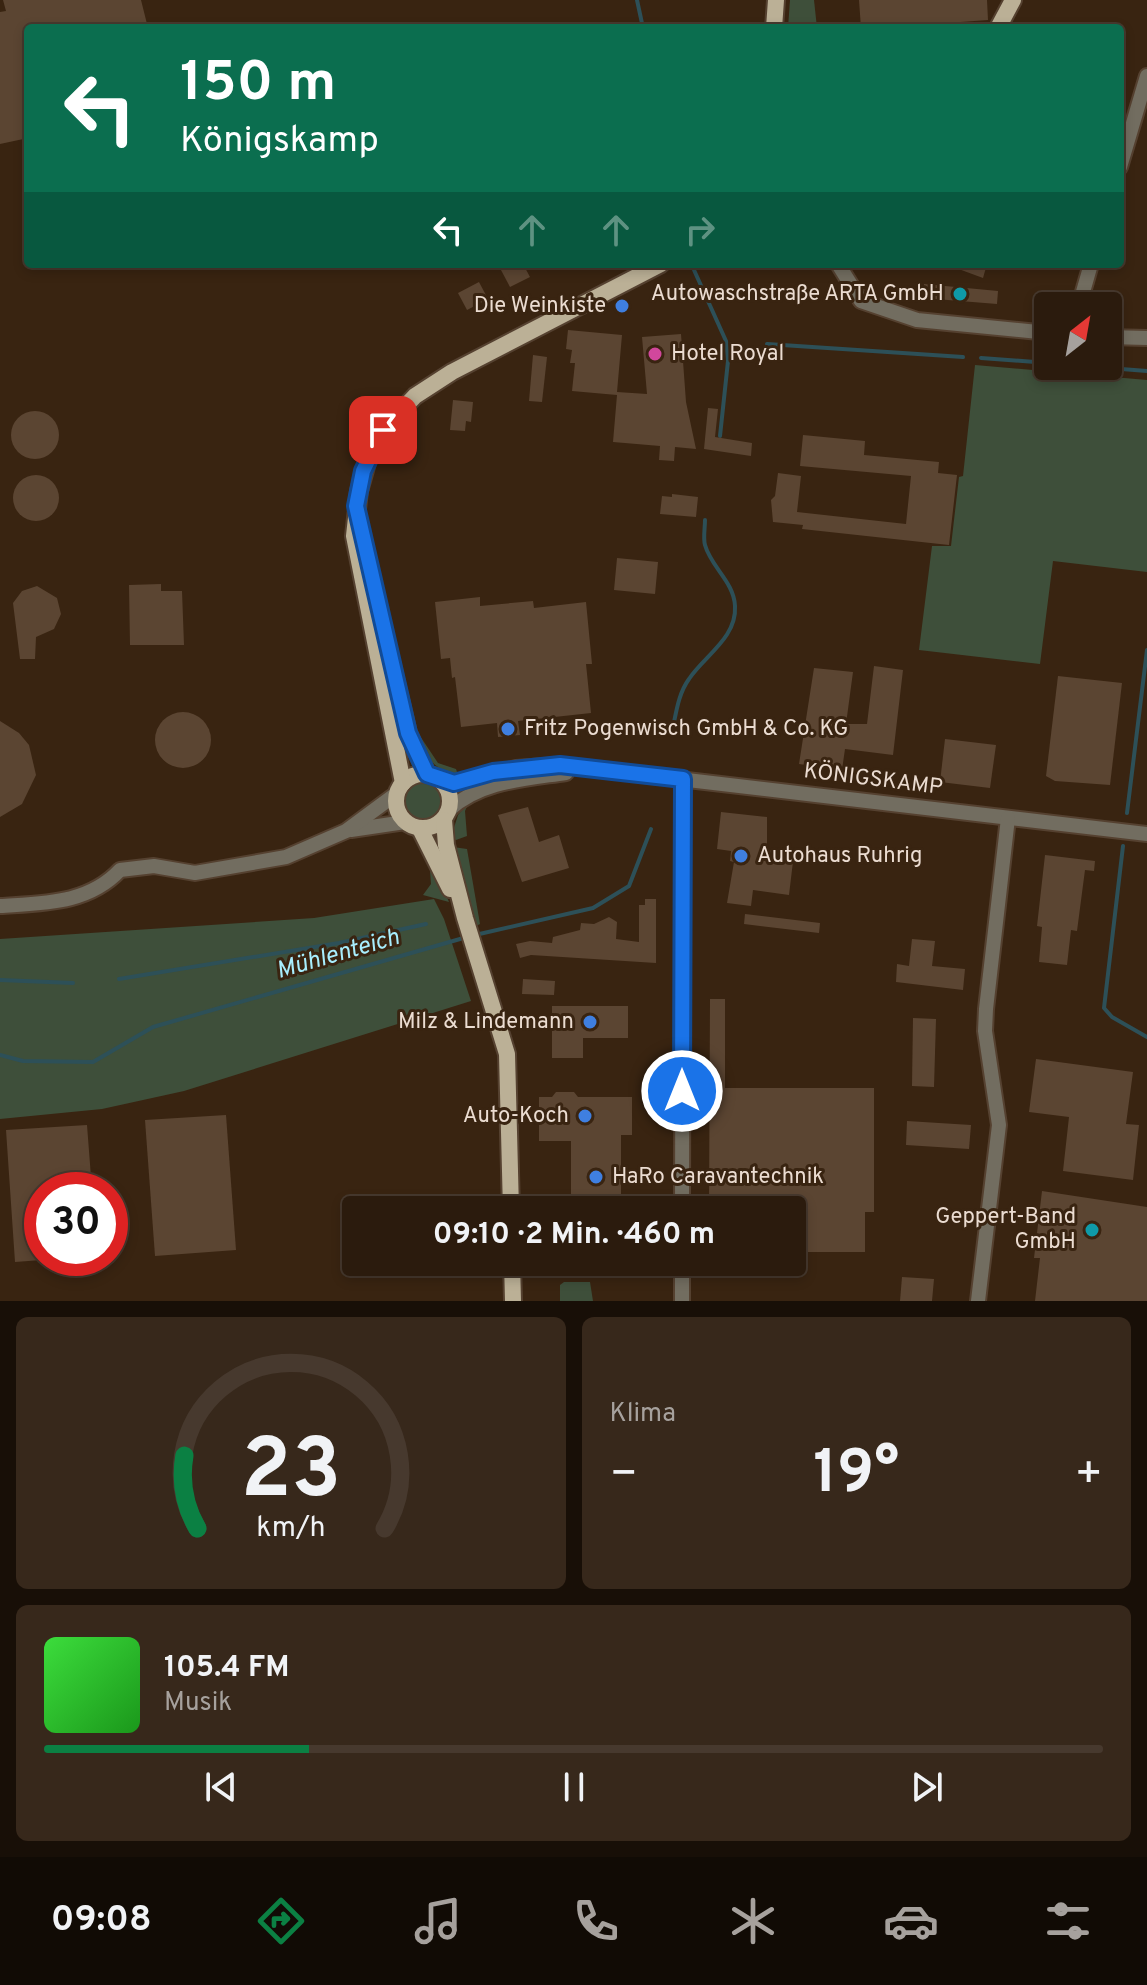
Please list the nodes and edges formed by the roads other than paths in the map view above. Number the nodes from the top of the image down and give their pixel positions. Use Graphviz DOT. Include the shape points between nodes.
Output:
graph roads {
  1 [pos="776,0"];
  2 [pos="1013,0"];
  3 [pos="774,24"];
  4 [pos="1000,24"];
  5 [pos="1147,76"];
  6 [pos="1124,154"];
  7 [pos="653,268"];
  8 [pos="840,268"];
  9 [pos="1090,268"];
  10 [pos="1083,292"];
  11 [pos="1034,332"];
  12 [pos="1122,337"];
  13 [pos="1147,338"];
  14 [pos="356,506"];
  15 [pos="594,768"];
  16 [pos="435,778"];
  17 [pos="683,779"];
  18 [pos="399,788"];
  19 [pos="446,815"];
  20 [pos="1008,818"];
  21 [pos="413,826"];
  22 [pos="346,831"];
  23 [pos="1147,834"];
  24 [pos="0,906"];
  25 [pos="466,922"];
  26 [pos="511,1196"];
  27 [pos="682,1196"];
  28 [pos="512,1276"];
  29 [pos="682,1276"];
  30 [pos="513,1301"];
  31 [pos="682,1301"];
  32 [pos="978,1301"];
  1 -- 3 [label="main road"];
  2 -- 4 [label="main road"];
  5 -- 6 [label="street"];
  7 -- 14 [label="main road" via="415,396 371,449"];
  8 -- 11 [label="street" via="861,301 917,320"];
  9 -- 10 [label="street"];
  12 -- 13 [label="street"];
  14 -- 16 [label="main road" via="408,733"];
  14 -- 18 [label="main road" via="354,536"];
  15 -- 16 [label="street, KÖNIGSKAMP" via="516,768 454,783"];
  15 -- 17 [label="street, KÖNIGSKAMP"];
  15 -- 19 [label="street, KÖNIGSKAMP" via="494,786 471,794"];
  16 -- 18 [label="main road" via="418,774"];
  16 -- 19 [label="main road" via="448,790"];
  17 -- 20 [label="street, KÖNIGSKAMP"];
  17 -- 27 [label="street"];
  18 -- 21 [label="main road" via="396,810"];
  18 -- 22 [label="street"];
  19 -- 21 [label="main road" via="433,827"];
  19 -- 25 [label="main road" via="446,845"];
  20 -- 23 [label="street, KÖNIGSKAMP"];
  20 -- 32 [label="street" via="986,1009 999,1125"];
  21 -- 22 [label="street"];
  21 -- 25 [label="main road"];
  22 -- 24 [label="street" via="286,857 248,866 195,873 154,866 120,870 106,885 71,900"];
  25 -- 26 [label="main road" via="507,1054"];
  28 -- 30 [label="main road"];
  29 -- 31 [label="street"];
}
